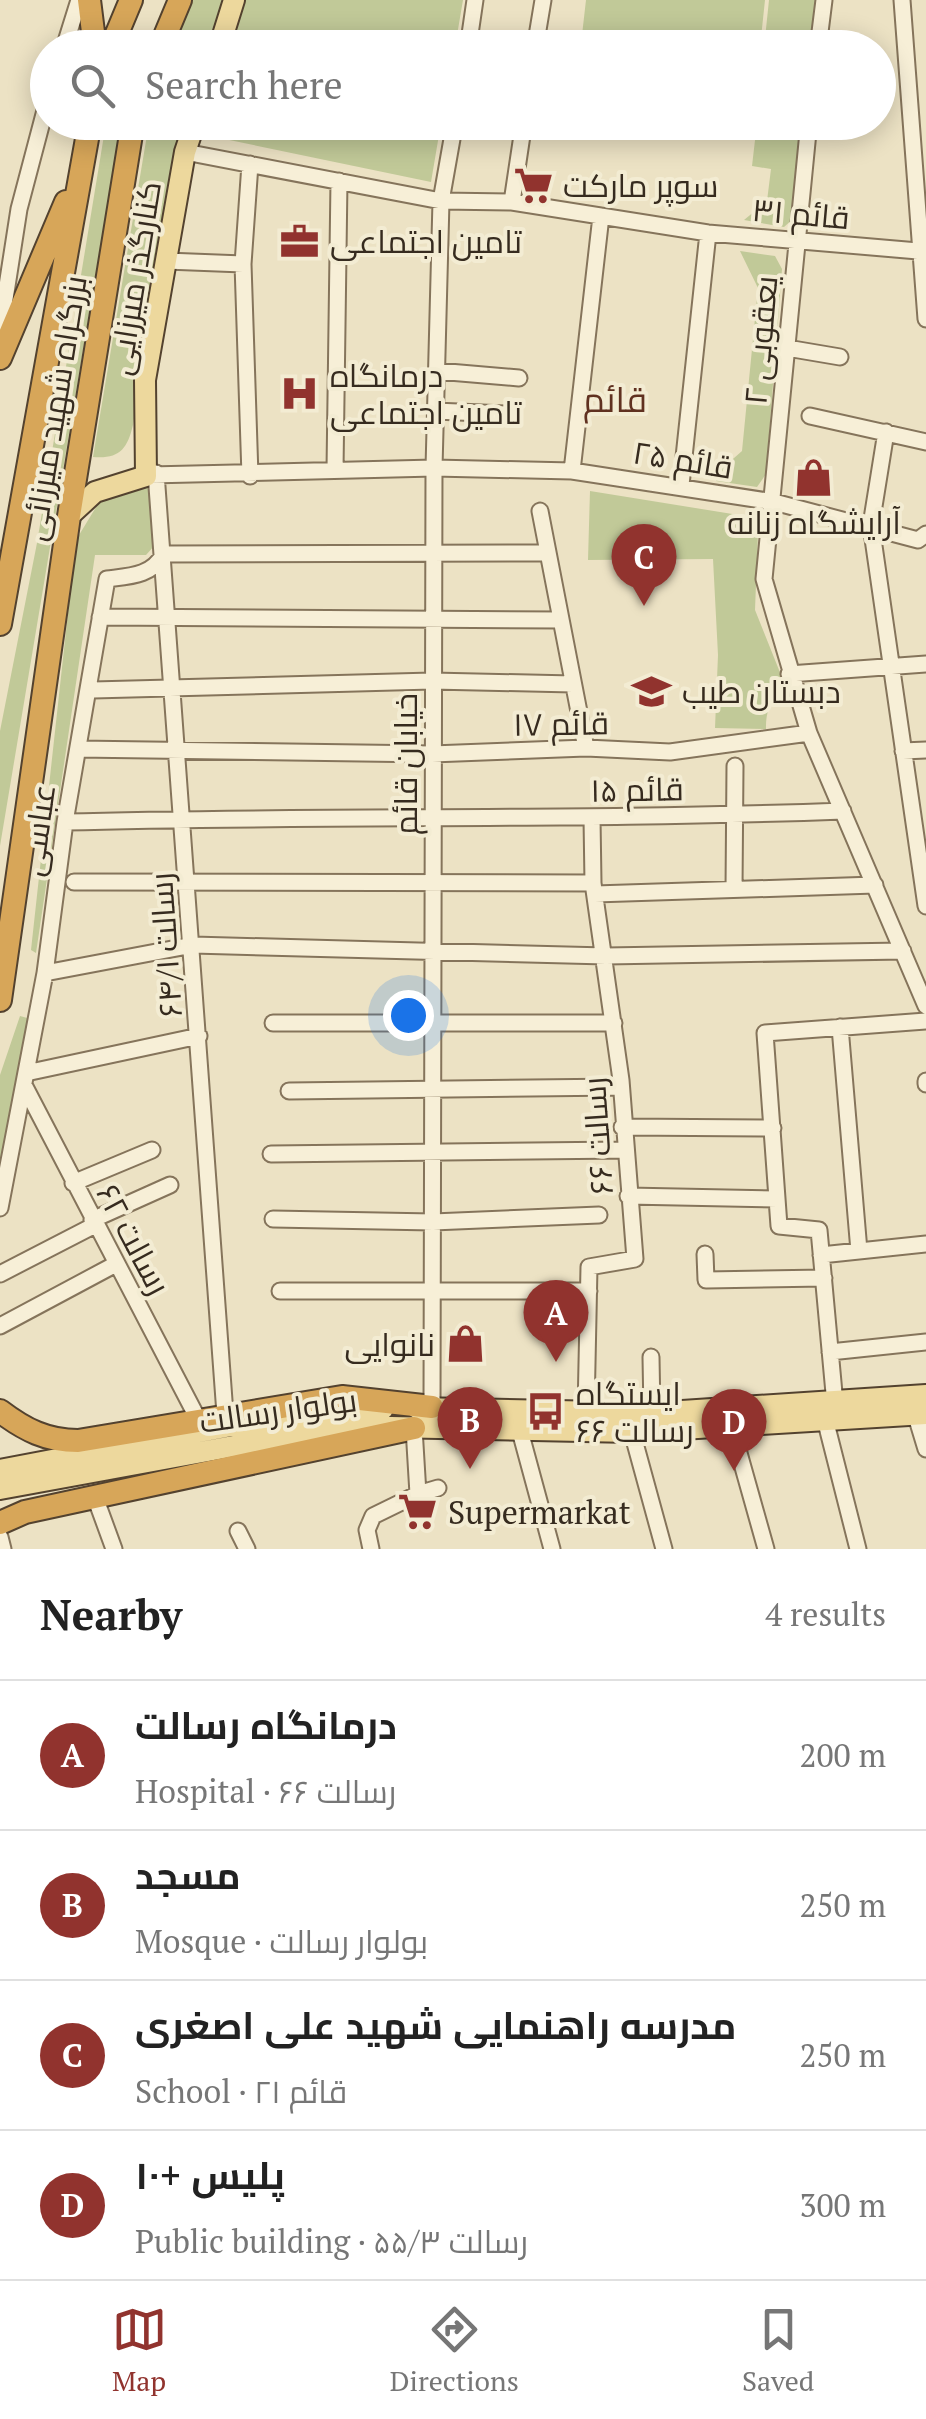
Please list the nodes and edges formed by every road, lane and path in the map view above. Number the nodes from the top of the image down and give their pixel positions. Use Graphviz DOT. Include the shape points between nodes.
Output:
graph roads {
  1 [pos="79,0"];
  2 [pos="88,0"];
  3 [pos="131,0"];
  4 [pos="180,0"];
  5 [pos="234,0"];
  6 [pos="475,0"];
  7 [pos="543,0"];
  8 [pos="824,0"];
  9 [pos="902,0"];
  10 [pos="70,30"];
  11 [pos="92,30"];
  12 [pos="119,30"];
  13 [pos="168,30"];
  14 [pos="225,30"];
  15 [pos="471,30"];
  16 [pos="539,30"];
  17 [pos="820,30"];
  18 [pos="37,140"];
  19 [pos="86,140"];
  20 [pos="130,140"];
  21 [pos="189,140"];
  22 [pos="452,140"];
  23 [pos="521,140"];
  24 [pos="807,140"];
  25 [pos="185,152"];
  26 [pos="82,162"];
  27 [pos="250,164"];
  28 [pos="339,181"];
  29 [pos="441,201"];
  30 [pos="512,202"];
  31 [pos="600,216"];
  32 [pos="708,233"];
  33 [pos="796,239"];
  34 [pos="166,261"];
  35 [pos="921,262"];
  36 [pos="243,264"];
  37 [pos="926,320"];
  38 [pos="0,331"];
  39 [pos="787,348"];
  40 [pos="840,357"];
  41 [pos="0,358"];
  42 [pos="437,371"];
  43 [pos="519,378"];
  44 [pos="435,411"];
  45 [pos="505,414"];
  46 [pos="810,416"];
  47 [pos="886,432"];
  48 [pos="926,442"];
  49 [pos="434,468"];
  50 [pos="335,470"];
  51 [pos="572,470"];
  52 [pos="151,474"];
  53 [pos="250,476"];
  54 [pos="681,485"];
  55 [pos="774,502"];
  56 [pos="540,511"];
  57 [pos="69,516"];
  58 [pos="871,526"];
  59 [pos="923,539"];
  60 [pos="548,553"];
  61 [pos="164,554"];
  62 [pos="433,554"];
  63 [pos="433,617"];
  64 [pos="100,618"];
  65 [pos="169,620"];
  66 [pos="561,620"];
  67 [pos="0,624"];
  68 [pos="926,664"];
  69 [pos="890,667"];
  70 [pos="788,674"];
  71 [pos="432,681"];
  72 [pos="573,684"];
  73 [pos="174,686"];
  74 [pos="93,690"];
  75 [pos="809,734"];
  76 [pos="586,748"];
  77 [pos="78,749"];
  78 [pos="926,750"];
  79 [pos="903,751"];
  80 [pos="179,752"];
  81 [pos="432,754"];
  82 [pos="735,766"];
  83 [pos="843,811"];
  84 [pos="432,815"];
  85 [pos="734,815"];
  86 [pos="592,818"];
  87 [pos="184,819"];
  88 [pos="65,822"];
  89 [pos="432,880"];
  90 [pos="74,882"];
  91 [pos="189,885"];
  92 [pos="874,885"];
  93 [pos="594,888"];
  94 [pos="734,890"];
  95 [pos="926,906"];
  96 [pos="193,945"];
  97 [pos="903,951"];
  98 [pos="432,954"];
  99 [pos="606,956"];
  100 [pos="45,973"];
  101 [pos="0,1000"];
  102 [pos="926,1006"];
  103 [pos="926,1021"];
  104 [pos="432,1022"];
  105 [pos="273,1023"];
  106 [pos="614,1023"];
  107 [pos="840,1028"];
  108 [pos="200,1036"];
  109 [pos="25,1079"];
  110 [pos="621,1087"];
  111 [pos="432,1088"];
  112 [pos="288,1091"];
  113 [pos="622,1127"];
  114 [pos="773,1128"];
  115 [pos="152,1150"];
  116 [pos="623,1150"];
  117 [pos="432,1153"];
  118 [pos="271,1154"];
  119 [pos="74,1183"];
  120 [pos="170,1185"];
  121 [pos="628,1196"];
  122 [pos="776,1199"];
  123 [pos="0,1208"];
  124 [pos="599,1215"];
  125 [pos="273,1219"];
  126 [pos="94,1222"];
  127 [pos="433,1222"];
  128 [pos="926,1244"];
  129 [pos="859,1251"];
  130 [pos="705,1254"];
  131 [pos="821,1255"];
  132 [pos="116,1264"];
  133 [pos="0,1274"];
  134 [pos="824,1278"];
  135 [pos="588,1291"];
  136 [pos="280,1292"];
  137 [pos="434,1294"];
  138 [pos="0,1326"];
  139 [pos="926,1342"];
  140 [pos="830,1352"];
  141 [pos="651,1357"];
  142 [pos="926,1395"];
  143 [pos="432,1407"];
  144 [pos="586,1412"];
  145 [pos="1,1413"];
  146 [pos="652,1413"];
  147 [pos="830,1413"];
  148 [pos="225,1414"];
  149 [pos="921,1415"];
  150 [pos="198,1419"];
  151 [pos="414,1428"];
  152 [pos="732,1428"];
  153 [pos="520,1431"];
  154 [pos="632,1432"];
  155 [pos="926,1449"];
  156 [pos="0,1470"];
  157 [pos="438,1488"];
  158 [pos="0,1489"];
  159 [pos="418,1494"];
  160 [pos="96,1497"];
  161 [pos="24,1512"];
  162 [pos="0,1513"];
  163 [pos="0,1523"];
  164 [pos="238,1531"];
  165 [pos="0,1537"];
  166 [pos="3,1549"];
  167 [pos="114,1549"];
  168 [pos="247,1549"];
  169 [pos="370,1549"];
  170 [pos="552,1549"];
  171 [pos="664,1549"];
  172 [pos="766,1549"];
  173 [pos="858,1549"];
  1 -- 10 [label="street"];
  2 -- 11 [label="highway"];
  3 -- 12 [label="highway"];
  4 -- 13 [label="highway"];
  5 -- 14 [label="main road"];
  6 -- 15 [label="street"];
  7 -- 16 [label="street"];
  8 -- 17 [label="street"];
  9 -- 35 [label="street"];
  18 -- 38 [label="street"];
  19 -- 26 [label="highway, بزرگراه شهید میرزائی"];
  20 -- 57 [label="highway, بزرگراه شهید میرزائی"];
  21 -- 25 [label="main road, کنارگذر میرزایی"];
  22 -- 29 [label="street, خیابان قائم"];
  23 -- 30 [label="street"];
  24 -- 33 [label="street, یعقوبی ۲"];
  25 -- 27 [label="street, قائم ۳۱"];
  25 -- 34 [label="main road, کنارگذر میرزایی"];
  26 -- 41 [label="highway"];
  26 -- 67 [label="highway, بزرگراه شهید میرزائی"];
  27 -- 28 [label="street, قائم ۳۱"];
  27 -- 36 [label="street"];
  28 -- 29 [label="street, قائم ۳۱"];
  28 -- 50 [label="street"];
  29 -- 30 [label="street, قائم ۳۱"];
  29 -- 42 [label="street, خیابان قائم"];
  30 -- 31 [label="street, قائم ۳۱"];
  31 -- 32 [label="street, قائم ۳۱"];
  31 -- 51 [label="street"];
  32 -- 33 [label="street, قائم ۳۱"];
  32 -- 54 [label="street"];
  33 -- 35 [label="street, قائم ۳۱"];
  33 -- 39 [label="street, یعقوبی ۲"];
  34 -- 36 [label="street"];
  34 -- 52 [label="main road, کنارگذر میرزایی" via="145,380"];
  35 -- 37 [label="street"];
  36 -- 53 [label="street"];
  39 -- 40 [label="street"];
  39 -- 55 [label="street, یعقوبی ۲"];
  42 -- 43 [label="street"];
  42 -- 44 [label="street, خیابان قائم"];
  44 -- 45 [label="street"];
  44 -- 49 [label="street, خیابان قائم"];
  46 -- 47 [label="street"];
  47 -- 48 [label="street"];
  47 -- 58 [label="street"];
  49 -- 50 [label="street, قائم ۲۵"];
  49 -- 51 [label="street, قائم ۲۵"];
  49 -- 62 [label="street, خیابان قائم"];
  50 -- 53 [label="street, قائم ۲۵"];
  51 -- 54 [label="street, قائم ۲۵"];
  52 -- 53 [label="street, قائم ۲۵"];
  52 -- 57 [label="main road" via="95,492"];
  52 -- 61 [label="street, رسالت ۶۴/۱"];
  54 -- 55 [label="street, قائم ۲۵"];
  55 -- 58 [label="street, قائم ۲۵"];
  55 -- 70 [label="street, یعقوبی ۲" via="764,580"];
  56 -- 60 [label="street"];
  57 -- 101 [label="highway, بزرگراه شهید میرزائی"];
  58 -- 59 [label="street, قائم ۲۵"];
  58 -- 69 [label="street"];
  60 -- 62 [label="street"];
  60 -- 66 [label="street"];
  61 -- 62 [label="street"];
  61 -- 64 [label="street, عباسی" via="141,575 107,579"];
  61 -- 65 [label="street, رسالت ۶۴/۱"];
  62 -- 63 [label="street, خیابان قائم"];
  63 -- 65 [label="street"];
  63 -- 66 [label="street"];
  63 -- 71 [label="street, خیابان قائم"];
  64 -- 65 [label="street"];
  64 -- 77 [label="street, عباسی"];
  65 -- 73 [label="street, رسالت ۶۴/۱"];
  66 -- 72 [label="street"];
  68 -- 69 [label="street"];
  69 -- 70 [label="street"];
  69 -- 79 [label="street"];
  70 -- 75 [label="street, یعقوبی ۲"];
  71 -- 72 [label="street"];
  71 -- 73 [label="street"];
  71 -- 81 [label="street, خیابان قائم"];
  72 -- 76 [label="street"];
  73 -- 74 [label="street"];
  73 -- 80 [label="street, رسالت ۶۴/۱"];
  75 -- 76 [label="street, قائم ۱۷" via="670,752"];
  75 -- 83 [label="street, یعقوبی ۲"];
  76 -- 81 [label="street, قائم ۱۷"];
  77 -- 80 [label="street, قائم ۱۷"];
  77 -- 88 [label="street, عباسی"];
  78 -- 79 [label="street"];
  79 -- 95 [label="street"];
  80 -- 81 [label="street, قائم ۱۷"];
  80 -- 87 [label="street, رسالت ۶۴/۱"];
  81 -- 84 [label="street, خیابان قائم"];
  82 -- 85 [label="street"];
  83 -- 85 [label="street, قائم ۱۵"];
  83 -- 92 [label="street, یعقوبی ۲"];
  84 -- 86 [label="street, قائم ۱۵"];
  84 -- 87 [label="street, قائم ۱۵"];
  84 -- 89 [label="street, خیابان قائم"];
  85 -- 86 [label="street, قائم ۱۵"];
  85 -- 94 [label="street"];
  86 -- 93 [label="street, رسالت ۶۶"];
  87 -- 88 [label="street, قائم ۱۵"];
  87 -- 91 [label="street, رسالت ۶۴/۱"];
  88 -- 100 [label="street, عباسی"];
  89 -- 91 [label="street"];
  89 -- 93 [label="street"];
  89 -- 98 [label="street, خیابان قائم"];
  90 -- 91 [label="street"];
  91 -- 96 [label="street, رسالت ۶۴/۱"];
  92 -- 94 [label="street"];
  92 -- 97 [label="street, یعقوبی ۲"];
  93 -- 94 [label="street"];
  93 -- 99 [label="street, رسالت ۶۶"];
  96 -- 98 [label="street"];
  96 -- 100 [label="street"];
  96 -- 108 [label="street, رسالت ۶۴/۱"];
  97 -- 99 [label="street"];
  97 -- 102 [label="street, یعقوبی ۲"];
  98 -- 99 [label="street"];
  98 -- 104 [label="street, خیابان قائم"];
  99 -- 106 [label="street, رسالت ۶۶"];
  100 -- 109 [label="street, عباسی"];
  103 -- 107 [label="street"];
  104 -- 105 [label="street"];
  104 -- 106 [label="street"];
  104 -- 111 [label="street, خیابان قائم"];
  106 -- 110 [label="street, رسالت ۶۶"];
  107 -- 114 [label="street" via="765,1033"];
  107 -- 129 [label="street"];
  108 -- 109 [label="street"];
  108 -- 148 [label="street, رسالت ۶۴/۱"];
  109 -- 119 [label="street, رسالت ۶۲"];
  109 -- 123 [label="street, عباسی"];
  110 -- 111 [label="street"];
  110 -- 113 [label="street, رسالت ۶۶"];
  111 -- 112 [label="street"];
  111 -- 117 [label="street, خیابان قائم"];
  113 -- 114 [label="street"];
  113 -- 116 [label="street, رسالت ۶۶"];
  114 -- 122 [label="street"];
  115 -- 119 [label="street"];
  116 -- 117 [label="street"];
  116 -- 121 [label="street, رسالت ۶۶"];
  117 -- 118 [label="street"];
  117 -- 127 [label="street, خیابان قائم"];
  119 -- 126 [label="street, رسالت ۶۲"];
  120 -- 126 [label="street"];
  121 -- 122 [label="street"];
  121 -- 135 [label="street, رسالت ۶۶" via="635,1259 589,1267"];
  122 -- 131 [label="street" via="779,1226 819,1230"];
  124 -- 127 [label="street"];
  125 -- 127 [label="street"];
  126 -- 132 [label="street, رسالت ۶۲"];
  126 -- 133 [label="street"];
  127 -- 137 [label="street, خیابان قائم"];
  128 -- 129 [label="street"];
  129 -- 131 [label="street"];
  130 -- 134 [label="street" via="706,1280"];
  131 -- 134 [label="street"];
  132 -- 138 [label="street"];
  132 -- 150 [label="street, رسالت ۶۲"];
  134 -- 140 [label="street"];
  135 -- 137 [label="street"];
  135 -- 144 [label="street"];
  136 -- 137 [label="street"];
  137 -- 143 [label="street, خیابان قائم"];
  139 -- 140 [label="street"];
  140 -- 147 [label="street"];
  141 -- 146 [label="street"];
  142 -- 147 [label="main road, بولوار رسالت"];
  143 -- 144 [label="main road, بولوار رسالت"];
  143 -- 148 [label="highway" via="342,1397"];
  143 -- 156 [label="main road, بولوار رسالت" via="342,1410 231,1426"];
  144 -- 146 [label="main road, بولوار رسالت"];
  145 -- 150 [label="highway" via="30,1432 78,1442"];
  146 -- 147 [label="main road, بولوار رسالت"];
  147 -- 149 [label="main road, بولوار رسالت"];
  147 -- 152 [label="main road, بولوار رسالت"];
  147 -- 173 [label="street"];
  148 -- 150 [label="highway"];
  149 -- 155 [label="street"];
  151 -- 153 [label="main road, بولوار رسالت"];
  151 -- 158 [label="main road, بولوار رسالت" via="343,1426"];
  151 -- 159 [label="street"];
  151 -- 160 [label="highway"];
  152 -- 154 [label="main road, بولوار رسالت"];
  152 -- 172 [label="street"];
  153 -- 154 [label="main road, بولوار رسالت"];
  153 -- 170 [label="street"];
  154 -- 171 [label="street"];
  157 -- 159 [label="street"];
  159 -- 169 [label="street" via="373,1516"];
  160 -- 161 [label="highway"];
  160 -- 167 [label="street"];
  161 -- 162 [label="highway"];
  161 -- 163 [label="highway"];
  164 -- 168 [label="street"];
  165 -- 166 [label="street"];
}
